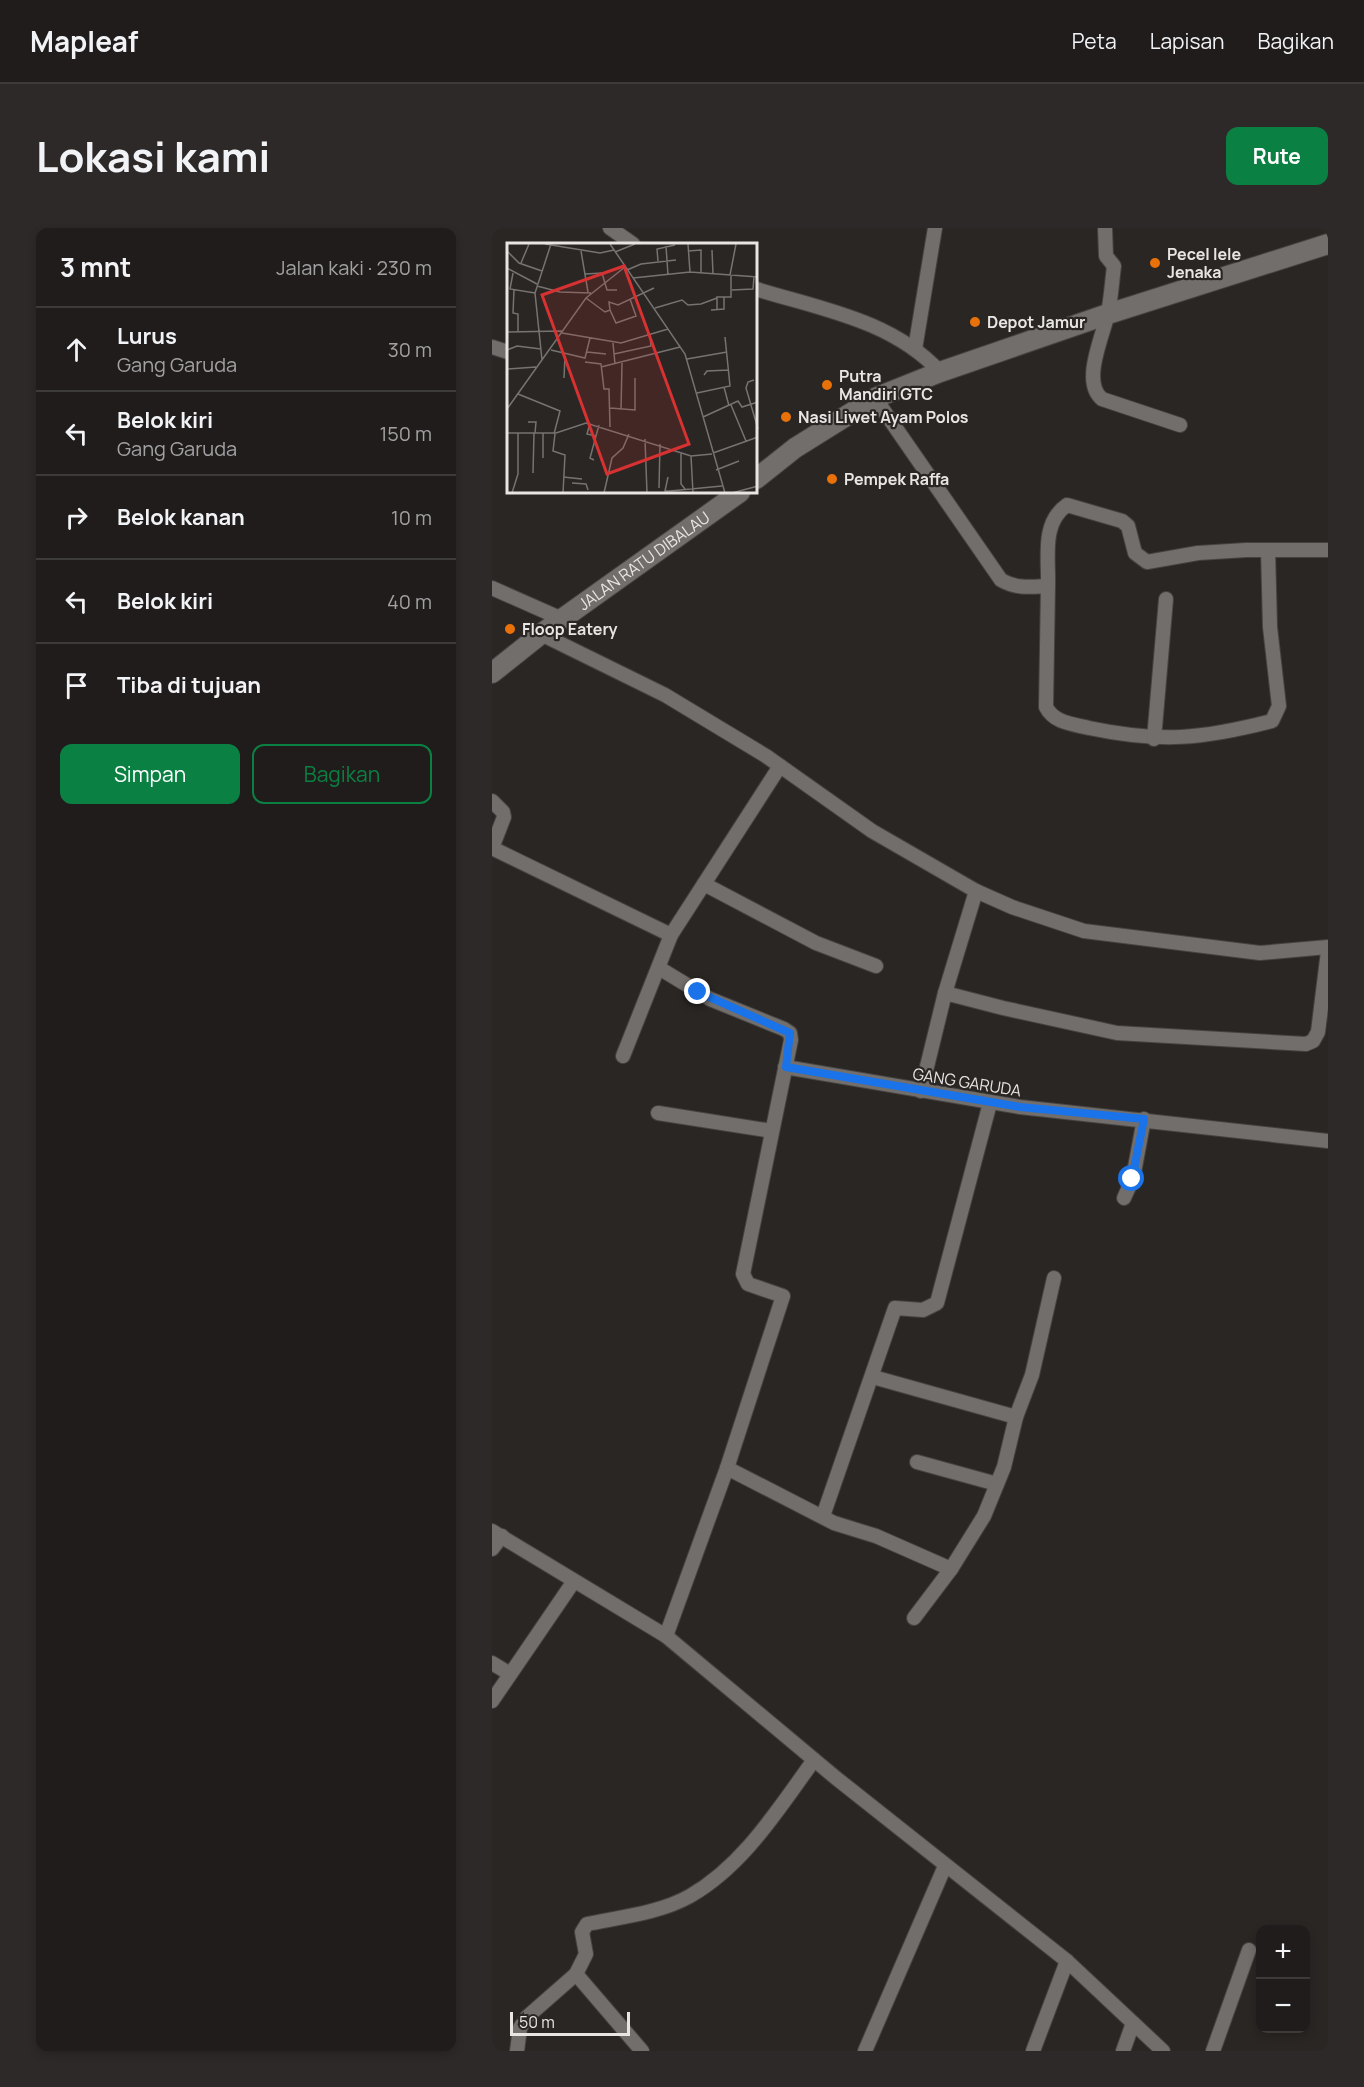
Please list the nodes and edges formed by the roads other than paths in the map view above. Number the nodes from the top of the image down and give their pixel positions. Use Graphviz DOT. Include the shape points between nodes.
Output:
graph roads {
  1 [pos="610,228"];
  2 [pos="935,228"];
  3 [pos="1105,228"];
  4 [pos="632,243"];
  5 [pos="1328,244"];
  6 [pos="758,290"];
  7 [pos="1107,314"];
  8 [pos="492,347"];
  9 [pos="915,349"];
  10 [pos="507,352"];
  11 [pos="940,372"];
  12 [pos="875,398"];
  13 [pos="1180,425"];
  14 [pos="758,477"];
  15 [pos="737,494"];
  16 [pos="1268,550"];
  17 [pos="1328,550"];
  18 [pos="1048,586"];
  19 [pos="492,588"];
  20 [pos="1166,599"];
  21 [pos="562,619"];
  22 [pos="541,634"];
  23 [pos="492,673"];
  24 [pos="1154,739"];
  25 [pos="780,766"];
  26 [pos="492,801"];
  27 [pos="704,884"];
  28 [pos="976,891"];
  29 [pos="671,935"];
  30 [pos="1328,949"];
  31 [pos="876,966"];
  32 [pos="658,968"];
  33 [pos="945,993"];
  34 [pos="623,1056"];
  35 [pos="786,1067"];
  36 [pos="921,1091"];
  37 [pos="990,1103"];
  38 [pos="658,1113"];
  39 [pos="1144,1119"];
  40 [pos="772,1131"];
  41 [pos="1328,1141"];
  42 [pos="1124,1198"];
  43 [pos="1053,1278"];
  44 [pos="873,1377"];
  45 [pos="1016,1417"];
  46 [pos="917,1462"];
  47 [pos="728,1468"];
  48 [pos="997,1485"];
  49 [pos="822,1516"];
  50 [pos="497,1534"];
  51 [pos="492,1549"];
  52 [pos="951,1569"];
  53 [pos="574,1581"];
  54 [pos="914,1618"];
  55 [pos="666,1636"];
  56 [pos="492,1663"];
  57 [pos="510,1674"];
  58 [pos="492,1701"];
  59 [pos="814,1760"];
  60 [pos="945,1866"];
  61 [pos="1249,1950"];
  62 [pos="1067,1961"];
  63 [pos="576,1974"];
  64 [pos="1133,2023"];
  65 [pos="517,2051"];
  66 [pos="642,2051"];
  67 [pos="865,2051"];
  68 [pos="1033,2051"];
  69 [pos="1123,2051"];
  70 [pos="1163,2051"];
  71 [pos="1213,2051"];
  1 -- 4 [label="street"];
  2 -- 9 [label="street"];
  3 -- 7 [label="street" via="1106,256 1114,266"];
  5 -- 7 [label="main road"];
  6 -- 9 [label="street" via="886,330"];
  7 -- 11 [label="main road"];
  7 -- 13 [label="street" via="1096,355 1095,392 1111,403"];
  8 -- 10 [label="street"];
  9 -- 11 [label="street"];
  11 -- 12 [label="main road"];
  12 -- 14 [label="main road" via="795,448"];
  12 -- 18 [label="street" via="1001,580 1011,586"];
  15 -- 21 [label="main road, JALAN RATU DIBALAU"];
  16 -- 17 [label="street"];
  16 -- 18 [label="street" via="1198,553 1147,562 1135,553 1128,526 1122,521 1067,506 1057,512 1049,525"];
  16 -- 24 [label="street" via="1270,636 1279,706 1276,716 1272,721 1214,734"];
  18 -- 24 [label="street" via="1049,712 1064,723"];
  19 -- 21 [label="street"];
  20 -- 24 [label="street"];
  21 -- 22 [label="main road, JALAN RATU DIBALAU"];
  22 -- 23 [label="main road, JALAN RATU DIBALAU"];
  22 -- 25 [label="street" via="665,695"];
  25 -- 27 [label="street"];
  25 -- 28 [label="street" via="872,831"];
  26 -- 29 [label="street" via="504,817 492,848"];
  27 -- 29 [label="street"];
  27 -- 31 [label="street" via="816,943"];
  28 -- 30 [label="street" via="1047,921 1084,931 1260,953"];
  28 -- 33 [label="street"];
  29 -- 32 [label="street"];
  30 -- 33 [label="street" via="1318,1032 1306,1044 1117,1033"];
  32 -- 34 [label="street"];
  32 -- 35 [label="street" via="710,999 790,1033"];
  33 -- 36 [label="street"];
  35 -- 36 [label="street, GANG GARUDA"];
  35 -- 40 [label="street"];
  36 -- 37 [label="street, GANG GARUDA"];
  37 -- 39 [label="street, GANG GARUDA"];
  37 -- 44 [label="street" via="937,1303 923,1310 895,1308"];
  38 -- 40 [label="street"];
  39 -- 41 [label="street, GANG GARUDA"];
  39 -- 42 [label="street" via="1132,1179"];
  40 -- 47 [label="street" via="743,1274 748,1284 783,1296"];
  43 -- 45 [label="street" via="1032,1376"];
  44 -- 45 [label="street"];
  44 -- 49 [label="street"];
  45 -- 48 [label="street"];
  46 -- 48 [label="street"];
  47 -- 49 [label="street"];
  47 -- 55 [label="street"];
  48 -- 52 [label="street" via="984,1516"];
  49 -- 52 [label="street"];
  50 -- 51 [label="street"];
  50 -- 53 [label="street"];
  52 -- 54 [label="street"];
  53 -- 55 [label="street"];
  53 -- 57 [label="street"];
  55 -- 59 [label="street"];
  56 -- 57 [label="street"];
  57 -- 58 [label="street"];
  59 -- 60 [label="street"];
  59 -- 63 [label="street" via="749,1846 689,1897 587,1924 582,1932 586,1954"];
  60 -- 62 [label="street"];
  60 -- 67 [label="street"];
  61 -- 71 [label="street"];
  62 -- 64 [label="street"];
  62 -- 68 [label="street"];
  63 -- 65 [label="street" via="527,2017 520,2028"];
  63 -- 66 [label="street"];
  64 -- 69 [label="street"];
  64 -- 70 [label="street"];
}
